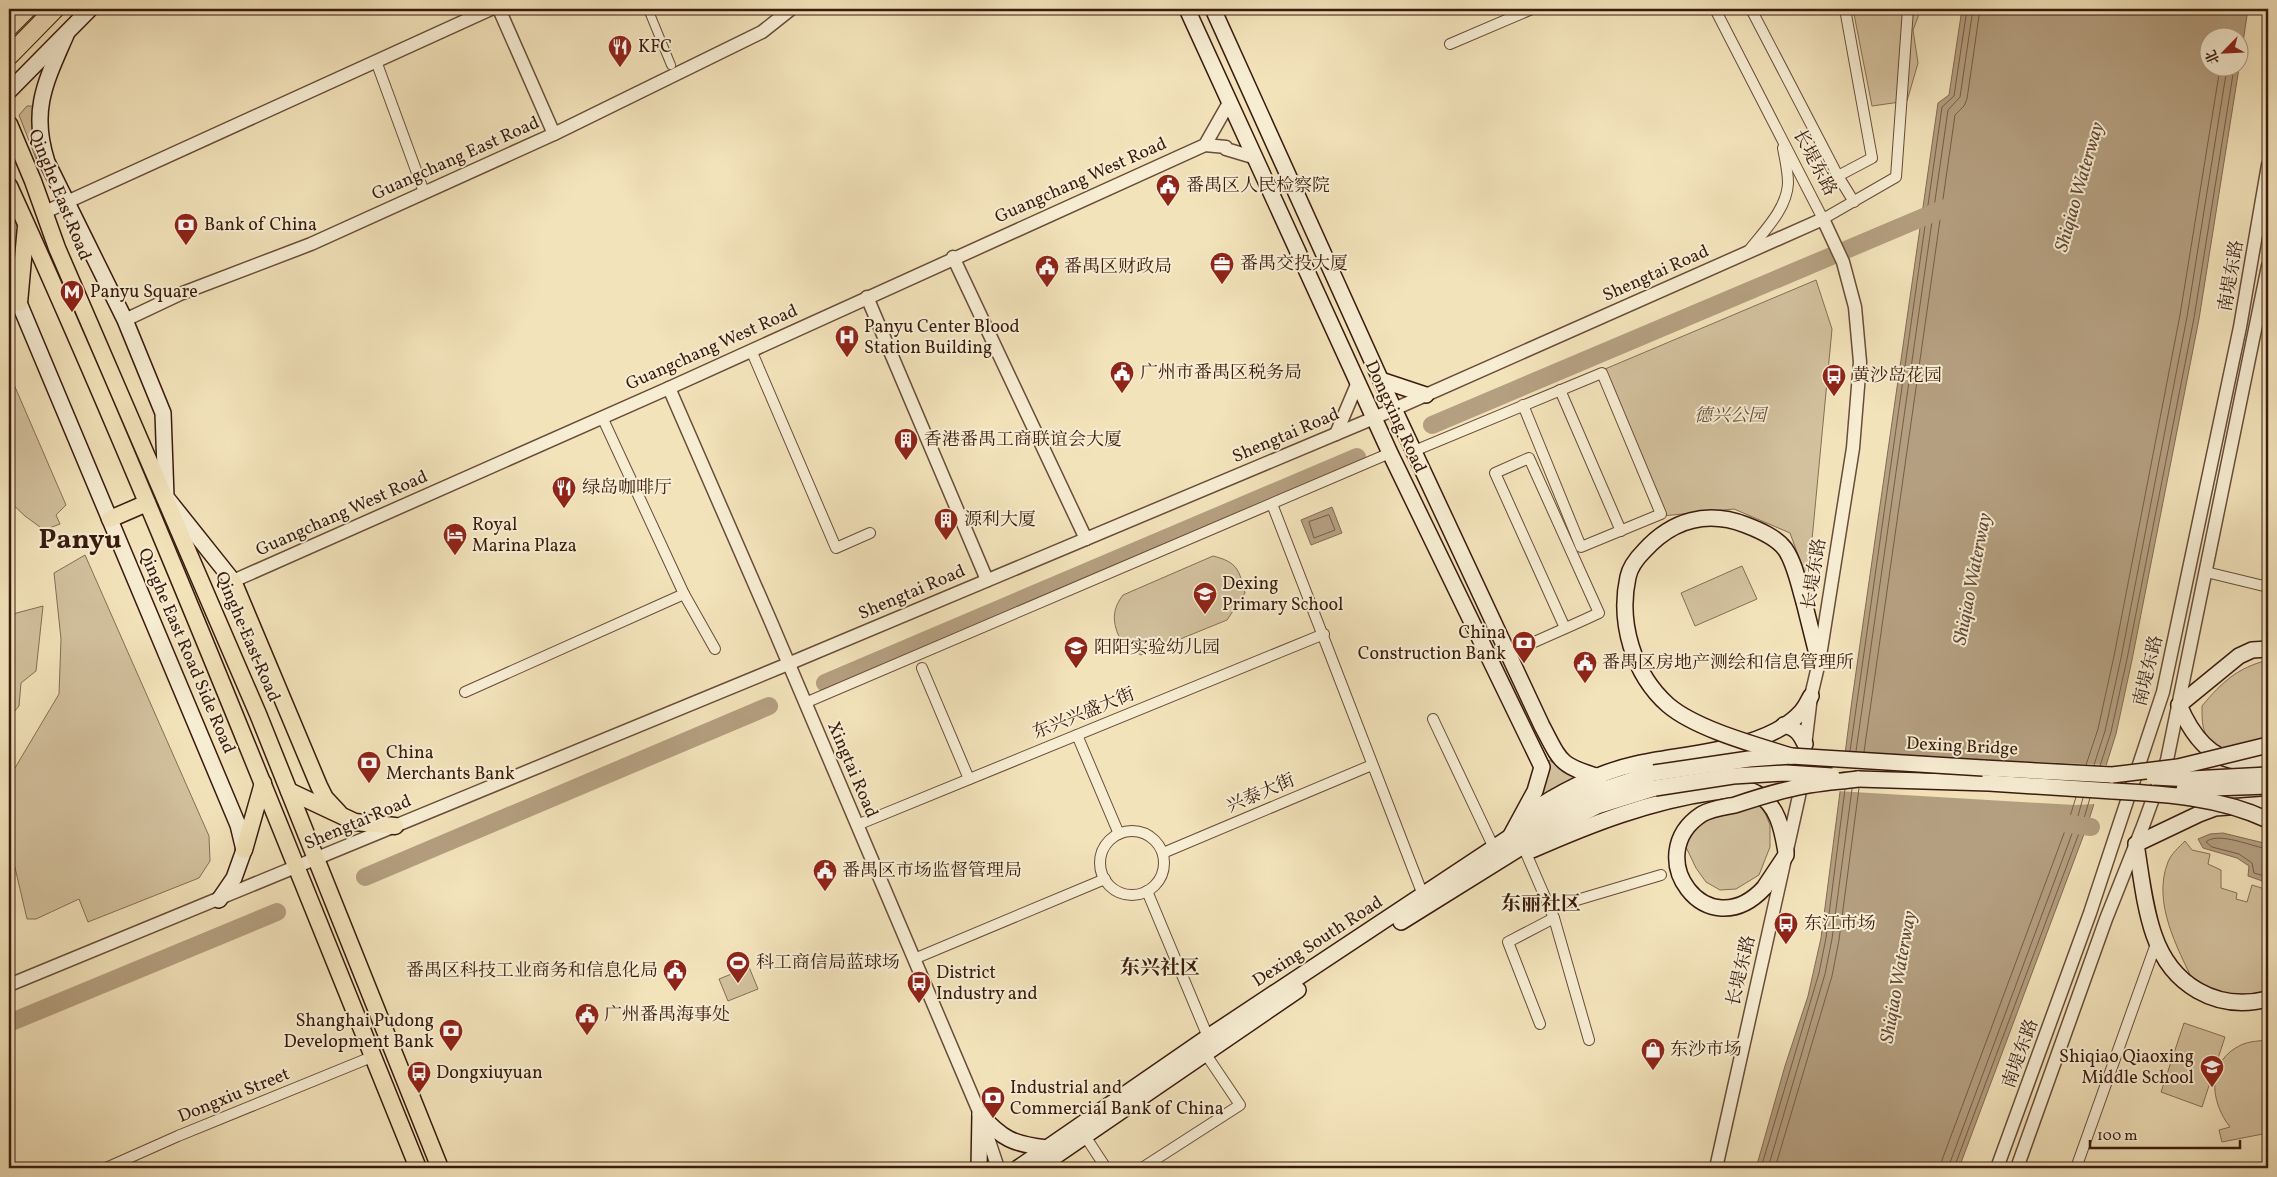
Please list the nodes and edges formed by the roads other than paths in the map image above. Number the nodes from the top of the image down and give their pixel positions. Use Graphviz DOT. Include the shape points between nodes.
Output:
graph roads {
  1 [pos="27,9"];
  2 [pos="55,9"];
  3 [pos="90,9"];
  4 [pos="491,9"];
  5 [pos="499,9"];
  6 [pos="648,9"];
  7 [pos="791,9"];
  8 [pos="1187,9"];
  9 [pos="1213,9"];
  10 [pos="1532,9"];
  11 [pos="1715,9"];
  12 [pos="1751,9"];
  13 [pos="1845,9"];
  14 [pos="1908,9"];
  15 [pos="9,27"];
  16 [pos="66,35"];
  17 [pos="1450,44"];
  18 [pos="9,56"];
  19 [pos="376,61"];
  20 [pos="671,65"];
  21 [pos="9,91"];
  22 [pos="1230,101"];
  23 [pos="9,124"];
  24 [pos="554,134"];
  25 [pos="1782,142"];
  26 [pos="1204,145"];
  27 [pos="1256,158"];
  28 [pos="2268,165"];
  29 [pos="1838,176"];
  30 [pos="9,186"];
  31 [pos="424,192"];
  32 [pos="1854,202"];
  33 [pos="67,203"];
  34 [pos="44,212"];
  35 [pos="26,224"];
  36 [pos="1825,224"];
  37 [pos="1747,253"];
  38 [pos="953,257"];
  39 [pos="2268,266"];
  40 [pos="9,279"];
  41 [pos="868,297"];
  42 [pos="19,303"];
  43 [pos="125,320"];
  44 [pos="1359,330"];
  45 [pos="1338,340"];
  46 [pos="751,350"];
  47 [pos="1381,380"];
  48 [pos="1358,382"];
  49 [pos="669,388"];
  50 [pos="1560,390"];
  51 [pos="1426,395"];
  52 [pos="1523,405"];
  53 [pos="1395,409"];
  54 [pos="602,417"];
  55 [pos="1374,418"];
  56 [pos="1336,434"];
  57 [pos="1414,451"];
  58 [pos="1390,453"];
  59 [pos="1431,488"];
  60 [pos="166,497"];
  61 [pos="1411,497"];
  62 [pos="147,503"];
  63 [pos="1272,504"];
  64 [pos="110,519"];
  65 [pos="1621,531"];
  66 [pos="870,533"];
  67 [pos="1086,539"];
  68 [pos="2206,572"];
  69 [pos="987,580"];
  70 [pos="233,581"];
  71 [pos="2268,587"];
  72 [pos="684,594"];
  73 [pos="1565,628"];
  74 [pos="1324,634"];
  75 [pos="2268,648"];
  76 [pos="715,649"];
  77 [pos="1508,654"];
  78 [pos="1819,662"];
  79 [pos="788,664"];
  80 [pos="922,668"];
  81 [pos="465,692"];
  82 [pos="1811,696"];
  83 [pos="283,702"];
  84 [pos="805,704"];
  85 [pos="2179,705"];
  86 [pos="258,714"];
  87 [pos="1433,719"];
  88 [pos="1784,725"];
  89 [pos="1077,735"];
  90 [pos="1805,744"];
  91 [pos="2268,745"];
  92 [pos="1730,747"];
  93 [pos="1791,756"];
  94 [pos="2268,758"];
  95 [pos="1372,765"];
  96 [pos="1654,772"];
  97 [pos="2112,775"];
  98 [pos="2268,775"];
  99 [pos="1599,777"];
  100 [pos="969,779"];
  101 [pos="1858,779"];
  102 [pos="263,783"];
  103 [pos="2268,786"];
  104 [pos="1655,788"];
  105 [pos="1738,789"];
  106 [pos="289,791"];
  107 [pos="2113,791"];
  108 [pos="2268,804"];
  109 [pos="339,814"];
  110 [pos="2268,820"];
  111 [pos="1519,822"];
  112 [pos="857,825"];
  113 [pos="395,826"];
  114 [pos="1120,834"];
  115 [pos="1510,837"];
  116 [pos="2136,844"];
  117 [pos="1494,848"];
  118 [pos="244,850"];
  119 [pos="1163,852"];
  120 [pos="1526,853"];
  121 [pos="1786,853"];
  122 [pos="316,860"];
  123 [pos="297,868"];
  124 [pos="1479,873"];
  125 [pos="1661,875"];
  126 [pos="1105,879"];
  127 [pos="1147,891"];
  128 [pos="1423,895"];
  129 [pos="219,900"];
  130 [pos="1552,913"];
  131 [pos="345,929"];
  132 [pos="325,938"];
  133 [pos="2157,941"];
  134 [pos="914,959"];
  135 [pos="9,985"];
  136 [pos="2268,999"];
  137 [pos="1540,1024"];
  138 [pos="1208,1037"];
  139 [pos="1588,1040"];
  140 [pos="1206,1053"];
  141 [pos="374,1056"];
  142 [pos="980,1114"];
  143 [pos="1085,1136"];
  144 [pos="1047,1148"];
  145 [pos="106,1168"];
  146 [pos="418,1168"];
  147 [pos="440,1168"];
  148 [pos="979,1168"];
  149 [pos="998,1168"];
  150 [pos="1018,1168"];
  151 [pos="1038,1168"];
  152 [pos="1106,1168"];
  153 [pos="1142,1168"];
  154 [pos="1716,1168"];
  155 [pos="1997,1168"];
  156 [pos="2017,1168"];
  157 [pos="2076,1168"];
  1 -- 15 [label="highway"];
  2 -- 18 [label="highway"];
  3 -- 16 [label="main road"];
  4 -- 19 [label="street"];
  5 -- 24 [label="street"];
  6 -- 20 [label="street"];
  7 -- 24 [label="street, Guangchang East Road" via="762,32"];
  8 -- 22 [label="main road, Dongxing Road"];
  9 -- 44 [label="main road, Dongxing Road"];
  10 -- 17 [label="street"];
  11 -- 25 [label="street, 长堤东路"];
  12 -- 29 [label="street"];
  13 -- 29 [label="street" via="1872,158"];
  14 -- 32 [label="street" via="1896,177"];
  16 -- 21 [label="main road"];
  16 -- 33 [label="main road" via="44,85 40,100 40,128 47,162"];
  19 -- 31 [label="street"];
  19 -- 33 [label="street"];
  22 -- 26 [label="street"];
  22 -- 27 [label="main road, Dongxing Road"];
  23 -- 34 [label="main road, Qinghe East Road"];
  24 -- 31 [label="street, Guangchang East Road"];
  25 -- 36 [label="street, 长堤东路"];
  25 -- 37 [label="street" via="1788,185 1784,199"];
  26 -- 27 [label="street" via="1226,147"];
  26 -- 38 [label="street, Guangchang West Road"];
  27 -- 45 [label="main road, Dongxing Road"];
  28 -- 155 [label="street, 南堤东路" via="2240,327 2163,692 2090,913"];
  29 -- 32 [label="street"];
  30 -- 35 [label="main road"];
  31 -- 43 [label="street, Guangchang East Road" via="310,244 180,294"];
  32 -- 36 [label="street"];
  33 -- 34 [label="street"];
  33 -- 43 [label="main road"];
  34 -- 60 [label="main road, Qinghe East Road"];
  35 -- 42 [label="main road"];
  35 -- 62 [label="main road"];
  36 -- 37 [label="street, Shengtai Road"];
  36 -- 78 [label="street, 长堤东路" via="1844,262 1855,307 1860,362 1853,448"];
  37 -- 51 [label="street, Shengtai Road"];
  38 -- 41 [label="street, Guangchang West Road"];
  38 -- 67 [label="street"];
  39 -- 68 [label="street, 南堤东路"];
  40 -- 42 [label="main road, Qinghe East Road Side Road"];
  41 -- 46 [label="street, Guangchang West Road"];
  41 -- 69 [label="street"];
  42 -- 64 [label="main road, Qinghe East Road Side Road"];
  43 -- 60 [label="main road" via="163,413"];
  44 -- 45 [label="main road"];
  44 -- 47 [label="main road, Dongxing Road"];
  45 -- 48 [label="main road, Dongxing Road"];
  46 -- 49 [label="street, Guangchang West Road"];
  46 -- 66 [label="street" via="836,548"];
  47 -- 51 [label="main road"];
  47 -- 53 [label="main road, Dongxing Road"];
  48 -- 55 [label="main road, Dongxing Road"];
  48 -- 56 [label="street"];
  49 -- 54 [label="street, Guangchang West Road"];
  49 -- 79 [label="street, Xingtai Road"];
  50 -- 52 [label="street"];
  50 -- 65 [label="street"];
  50 -- 65 [label="street" via="1602,373 1661,514"];
  51 -- 53 [label="street, Shengtai Road"];
  52 -- 57 [label="street"];
  52 -- 65 [label="street" via="1581,547"];
  53 -- 55 [label="street, Shengtai Road"];
  53 -- 57 [label="main road, Dongxing Road"];
  54 -- 70 [label="street, Guangchang West Road"];
  54 -- 72 [label="street"];
  55 -- 56 [label="street, Shengtai Road"];
  55 -- 58 [label="main road, Dongxing Road"];
  56 -- 67 [label="street, Shengtai Road"];
  57 -- 59 [label="main road, Dongxing Road"];
  58 -- 61 [label="main road, Dongxing Road"];
  58 -- 63 [label="street"];
  59 -- 61 [label="main road"];
  59 -- 77 [label="main road, Dongxing Road"];
  60 -- 70 [label="main road"];
  60 -- 86 [label="main road, Qinghe East Road"];
  61 -- 111 [label="main road, Dongxing Road" via="1542,767 1535,791"];
  62 -- 64 [label="main road"];
  62 -- 102 [label="main road"];
  63 -- 74 [label="street"];
  63 -- 84 [label="street"];
  64 -- 118 [label="main road, Qinghe East Road Side Road" via="231,806"];
  67 -- 69 [label="street, Shengtai Road"];
  68 -- 71 [label="street"];
  68 -- 85 [label="street, 南堤东路"];
  69 -- 79 [label="street, Shengtai Road"];
  70 -- 83 [label="main road"];
  72 -- 76 [label="street"];
  72 -- 81 [label="street"];
  73 -- 73 [label="street" via="1495,473 1529,458 1599,613"];
  73 -- 77 [label="street"];
  74 -- 89 [label="street, 东兴兴盛大街"];
  74 -- 95 [label="street"];
  75 -- 85 [label="main road" via="2252,650 2232,661"];
  77 -- 99 [label="main road, Dongxing Road" via="1560,760 1576,770"];
  78 -- 82 [label="street, 长堤东路"];
  78 -- 93 [label="main road, bridge" via="1804,602 1785,548 1758,530 1713,517 1685,522 1659,537 1635,560 1628,575 1626,621 1635,658 1647,680 1668,705 1704,725"];
  79 -- 84 [label="street, Xingtai Road"];
  79 -- 113 [label="street, Shengtai Road"];
  80 -- 100 [label="street"];
  82 -- 88 [label="main road" via="1801,712"];
  82 -- 90 [label="street, 长堤东路"];
  83 -- 86 [label="main road"];
  83 -- 109 [label="main road" via="325,798"];
  84 -- 112 [label="street, Xingtai Road"];
  85 -- 94 [label="main road" via="2192,732 2218,756 2238,761"];
  85 -- 116 [label="street, 南堤东路" via="2167,760"];
  86 -- 106 [label="main road, Qinghe East Road"];
  87 -- 117 [label="street"];
  88 -- 90 [label="main road" via="1800,733"];
  88 -- 92 [label="main road"];
  89 -- 100 [label="street, 东兴兴盛大街"];
  89 -- 114 [label="street"];
  90 -- 121 [label="street, 长堤东路" via="1799,796"];
  91 -- 97 [label="main road, bridge" via="2178,767"];
  92 -- 99 [label="main road" via="1634,764"];
  92 -- 105 [label="main road" via="1747,756 1754,772 1748,783"];
  93 -- 96 [label="main road, Dexing Bridge, bridge"];
  93 -- 97 [label="main road, Dexing Bridge, bridge"];
  95 -- 119 [label="street, 兴泰大街"];
  95 -- 128 [label="street"];
  96 -- 115 [label="main road, Dexing South Road" via="1590,794"];
  97 -- 98 [label="main road, Dexing Bridge, bridge" via="2191,779"];
  99 -- 111 [label="main road" via="1546,802"];
  100 -- 112 [label="street, 东兴兴盛大街"];
  101 -- 104 [label="main road, Dexing Bridge, bridge" via="1786,773 1733,776"];
  101 -- 107 [label="main road, Dexing Bridge"];
  101 -- 121 [label="main road, bridge" via="1792,788 1703,814 1683,833 1676,851 1688,891 1710,907 1743,904 1764,888"];
  102 -- 118 [label="main road"];
  102 -- 123 [label="main road"];
  103 -- 107 [label="main road, Dexing Bridge, bridge"];
  104 -- 124 [label="main road, Dexing South Road" via="1597,806 1539,836"];
  105 -- 120 [label="main road" via="1633,809"];
  105 -- 121 [label="main road" via="1755,792 1769,803 1776,814"];
  106 -- 109 [label="main road"];
  106 -- 122 [label="main road, Qinghe East Road"];
  107 -- 110 [label="main road, bridge" via="2169,794 2213,801"];
  108 -- 116 [label="main road" via="2207,811"];
  109 -- 113 [label="main road" via="355,822"];
  111 -- 115 [label="main road, Dongxing Road"];
  112 -- 134 [label="street, Xingtai Road"];
  113 -- 122 [label="street, Shengtai Road"];
  114 -- 119 [label="street" via="1130,831 1150,836"];
  114 -- 126 [label="street" via="1106,845 1102,853"];
  115 -- 117 [label="main road, Dexing South Road"];
  116 -- 133 [label="main road"];
  116 -- 156 [label="street, 南堤东路"];
  117 -- 128 [label="main road, Dexing South Road"];
  118 -- 129 [label="main road" via="234,878"];
  119 -- 127 [label="street" via="1161,878"];
  120 -- 124 [label="main road"];
  120 -- 130 [label="street"];
  121 -- 154 [label="street, 长堤东路"];
  122 -- 123 [label="street, Shengtai Road"];
  122 -- 131 [label="main road, Qinghe East Road"];
  123 -- 129 [label="street, Shengtai Road"];
  123 -- 132 [label="main road"];
  124 -- 140 [label="main road, Dexing South Road" via="1360,947"];
  125 -- 130 [label="street"];
  126 -- 127 [label="street" via="1119,892 1138,894"];
  126 -- 134 [label="street"];
  127 -- 138 [label="street"];
  128 -- 138 [label="main road, Dexing South Road"];
  129 -- 135 [label="street, Shengtai Road"];
  130 -- 137 [label="street" via="1508,942"];
  130 -- 139 [label="street"];
  131 -- 132 [label="main road"];
  131 -- 147 [label="main road, Qinghe East Road"];
  132 -- 141 [label="main road"];
  133 -- 136 [label="main road" via="2169,965 2187,984 2203,994 2245,1004"];
  133 -- 157 [label="street"];
  134 -- 142 [label="street, Xingtai Road"];
  138 -- 144 [label="main road, Dexing South Road"];
  140 -- 143 [label="main road, Dexing South Road"];
  140 -- 153 [label="street" via="1240,1105"];
  141 -- 145 [label="street, Dongxiu Street"];
  141 -- 146 [label="main road"];
  142 -- 144 [label="main road" via="996,1132 1028,1146"];
  142 -- 148 [label="main road"];
  142 -- 149 [label="street, Xingtai Road"];
  143 -- 151 [label="main road, Dexing South Road"];
  143 -- 152 [label="street"];
  144 -- 150 [label="main road, Dexing South Road"];
}
